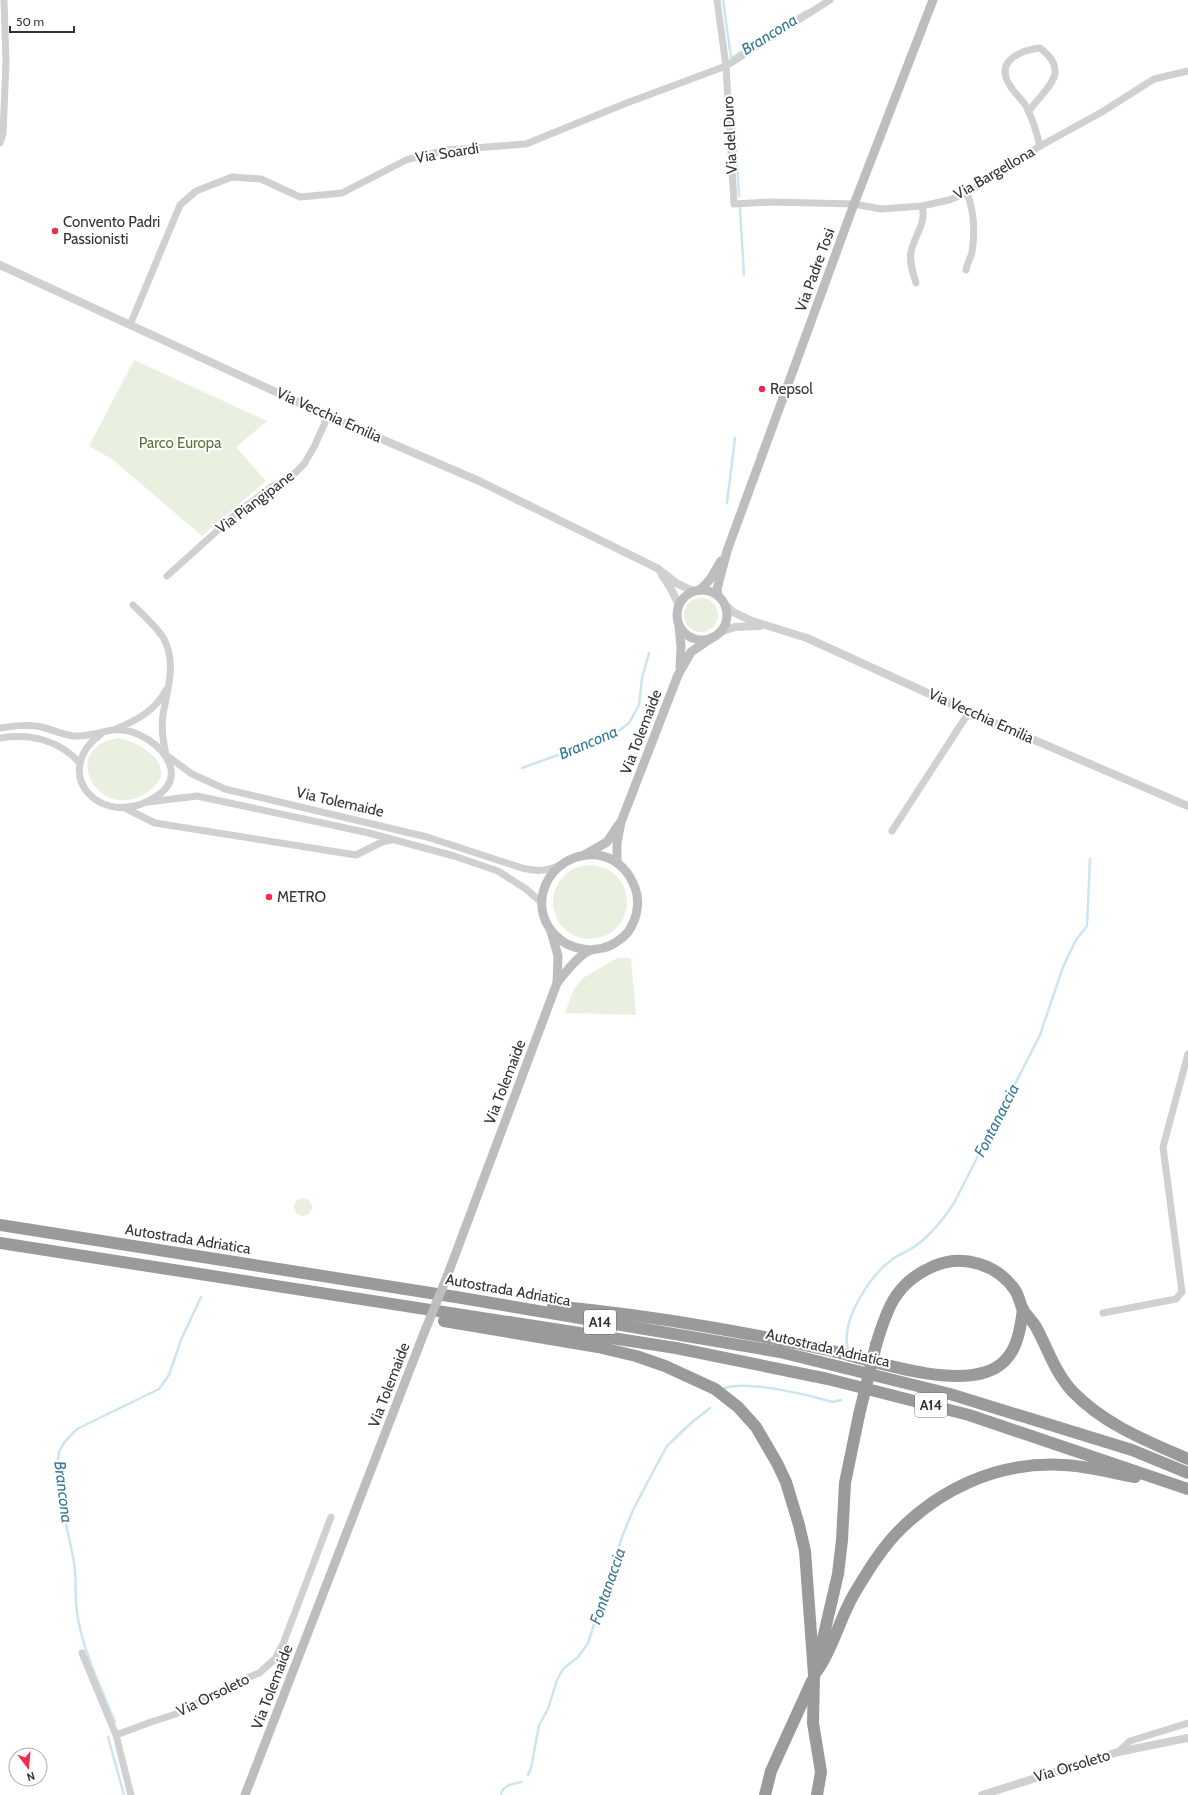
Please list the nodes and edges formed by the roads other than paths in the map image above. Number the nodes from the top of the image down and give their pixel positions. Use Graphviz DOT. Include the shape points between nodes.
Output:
graph roads {
  1 [pos="4,0"];
  2 [pos="717,0"];
  3 [pos="830,0"];
  4 [pos="933,0"];
  5 [pos="726,66"];
  6 [pos="1188,71"];
  7 [pos="1029,112"];
  8 [pos="0,143"];
  9 [pos="1040,146"];
  10 [pos="967,193"];
  11 [pos="734,204"];
  12 [pos="854,204"];
  13 [pos="922,206"];
  14 [pos="0,265"];
  15 [pos="9,269"];
  16 [pos="966,270"];
  17 [pos="0,271"];
  18 [pos="916,284"];
  19 [pos="130,325"];
  20 [pos="328,416"];
  21 [pos="727,551"];
  22 [pos="657,568"];
  23 [pos="167,576"];
  24 [pos="696,590"];
  25 [pos="718,595"];
  26 [pos="133,605"];
  27 [pos="679,605"];
  28 [pos="725,606"];
  29 [pos="679,626"];
  30 [pos="773,626"];
  31 [pos="716,635"];
  32 [pos="678,675"];
  33 [pos="170,683"];
  34 [pos="969,712"];
  35 [pos="0,728"];
  36 [pos="112,730"];
  37 [pos="101,734"];
  38 [pos="0,738"];
  39 [pos="166,755"];
  40 [pos="80,763"];
  41 [pos="148,802"];
  42 [pos="1188,806"];
  43 [pos="125,808"];
  44 [pos="620,822"];
  45 [pos="892,831"];
  46 [pos="393,839"];
  47 [pos="586,854"];
  48 [pos="617,862"];
  49 [pos="560,865"];
  50 [pos="542,903"];
  51 [pos="551,931"];
  52 [pos="590,950"];
  53 [pos="557,984"];
  54 [pos="1188,1054"];
  55 [pos="0,1225"];
  56 [pos="0,1242"];
  57 [pos="326,1294"];
  58 [pos="456,1297"];
  59 [pos="1023,1309"];
  60 [pos="1103,1313"];
  61 [pos="1188,1459"];
  62 [pos="1188,1473"];
  63 [pos="1184,1488"];
  64 [pos="331,1517"];
  65 [pos="82,1653"];
  66 [pos="814,1675"];
  67 [pos="1188,1723"];
  68 [pos="116,1735"];
  69 [pos="1188,1738"];
  70 [pos="1118,1752"];
  71 [pos="131,1795"];
  72 [pos="245,1795"];
  73 [pos="765,1795"];
  74 [pos="817,1795"];
  75 [pos="982,1795"];
  1 -- 8 [label="street" via="6,62 3,134"];
  2 -- 5 [label="street, Via del Duro"];
  3 -- 5 [label="street, Via Soardi"];
  4 -- 12 [label="main road, Via Padre Tosi"];
  5 -- 11 [label="street, Via del Duro"];
  5 -- 19 [label="street, Via Soardi" via="526,144 446,150 406,160 342,193 300,197 261,179 232,177 196,191 180,205"];
  6 -- 9 [label="street, Via Bargellona" via="1154,80"];
  7 -- 7 [label="street" via="1008,83 1005,71 1008,61 1015,55 1040,48 1049,55 1055,68 1055,77 1051,86"];
  7 -- 9 [label="street"];
  9 -- 10 [label="street, Via Bargellona"];
  10 -- 13 [label="street, Via Bargellona"];
  10 -- 16 [label="street" via="972,205 973,232 972,254"];
  11 -- 12 [label="street, Via Bargellona"];
  12 -- 13 [label="street, Via Bargellona" via="881,209"];
  12 -- 21 [label="main road, Via Padre Tosi"];
  13 -- 18 [label="street" via="923,220 911,254"];
  14 -- 15 [label="street, Via Vecchia Emilia"];
  15 -- 17 [label="street"];
  15 -- 19 [label="street, Via Vecchia Emilia"];
  19 -- 20 [label="street, Via Vecchia Emilia"];
  20 -- 22 [label="street, Via Vecchia Emilia" via="479,481"];
  20 -- 23 [label="street, Via Piangipane" via="314,447 304,464 294,474 238,512"];
  21 -- 24 [label="main road" via="711,579 705,586"];
  21 -- 25 [label="main road" via="717,588"];
  22 -- 24 [label="street, Via Vecchia Emilia" via="676,583"];
  22 -- 27 [label="street"];
  24 -- 25 [label="main road" via="706,590"];
  24 -- 27 [label="main road" via="686,595"];
  25 -- 28 [label="main road"];
  26 -- 33 [label="street, Via Tolemaide" via="164,639 169,652"];
  27 -- 29 [label="main road, Via Tolemaide" via="676,616"];
  28 -- 30 [label="street, Via Vecchia Emilia" via="752,621"];
  28 -- 31 [label="main road" via="726,622"];
  29 -- 31 [label="main road" via="688,636 695,639 703,640"];
  29 -- 32 [label="main road, Via Tolemaide" via="681,659"];
  30 -- 31 [label="street" via="727,629"];
  30 -- 34 [label="street, Via Vecchia Emilia" via="807,638"];
  31 -- 32 [label="main road, Via Tolemaide" via="691,652"];
  32 -- 44 [label="main road, Via Tolemaide"];
  33 -- 36 [label="street, Via Tolemaide" via="161,700 150,711"];
  33 -- 39 [label="street, Via Tolemaide" via="162,717 162,740"];
  34 -- 42 [label="street, Via Vecchia Emilia"];
  34 -- 45 [label="street"];
  35 -- 37 [label="street, Via Tolemaide" via="23,725 41,727 71,736"];
  36 -- 37 [label="street, Via Tolemaide"];
  36 -- 39 [label="street, Via Tolemaide" via="125,730 142,736"];
  37 -- 40 [label="street, Via Tolemaide" via="91,741"];
  38 -- 40 [label="street" via="27,736 52,742 71,753"];
  39 -- 41 [label="street, Via Tolemaide" via="171,780 160,794"];
  39 -- 49 [label="street, Via Tolemaide" via="192,774 225,789 427,837 522,868 550,870"];
  40 -- 43 [label="street, Via Tolemaide" via="80,775 91,797 112,808"];
  41 -- 43 [label="street, Via Tolemaide"];
  41 -- 46 [label="street, Via Tolemaide" via="197,796"];
  43 -- 46 [label="street" via="155,823 356,855"];
  44 -- 47 [label="main road, Via Tolemaide" via="607,842"];
  44 -- 48 [label="main road, Via Tolemaide"];
  46 -- 50 [label="street, Via Tolemaide" via="454,856 498,872 526,889"];
  47 -- 48 [label="main road, Via Tolemaide" via="602,856"];
  47 -- 49 [label="main road, Via Tolemaide"];
  48 -- 52 [label="main road, Via Tolemaide" via="629,874 636,889 638,906 635,920 628,932 617,942 604,948"];
  49 -- 50 [label="main road, Via Tolemaide" via="544,888"];
  50 -- 51 [label="main road, Via Tolemaide" via="544,917"];
  51 -- 52 [label="main road, Via Tolemaide" via="575,948"];
  51 -- 53 [label="main road, Via Tolemaide" via="558,956"];
  52 -- 53 [label="main road, Via Tolemaide" via="572,964"];
  53 -- 72 [label="main road, Via Tolemaide, bridge" via="448,1274"];
  54 -- 60 [label="street" via="1163,1147 1182,1292 1176,1299"];
  55 -- 58 [label="highway, Autostrada Adriatica / A14"];
  56 -- 57 [label="highway, Autostrada Adriatica / A14"];
  57 -- 63 [label="highway, Autostrada Adriatica / A14" via="676,1348 828,1379 969,1415"];
  57 -- 66 [label="highway" via="365,1306 625,1353 677,1371 728,1398 756,1428 777,1463 793,1500 805,1551"];
  58 -- 59 [label="highway" via="588,1310 708,1327 922,1372 958,1377 988,1372 1005,1360 1019,1337"];
  58 -- 62 [label="highway, Autostrada Adriatica / A14" via="780,1352 950,1394 1132,1450"];
  59 -- 61 [label="highway" via="1036,1326 1060,1375 1083,1401 1118,1427"];
  59 -- 66 [label="highway, bridge" via="1015,1291 998,1273 978,1263 956,1261 947,1262 912,1277 888,1308 859,1415 845,1483 838,1574"];
  63 -- 66 [label="highway" via="1084,1467 1052,1465 1008,1469 963,1484 938,1498 909,1521 881,1552 854,1596 823,1663"];
  64 -- 68 [label="street, Via Orsoleto" via="275,1659 259,1673 176,1714"];
  65 -- 68 [label="street"];
  66 -- 73 [label="highway" via="771,1771"];
  66 -- 74 [label="highway" via="813,1723 821,1772"];
  67 -- 70 [label="street, Via Orsoleto" via="1130,1741"];
  68 -- 71 [label="street"];
  69 -- 70 [label="street, Via Orsoleto"];
  70 -- 75 [label="street, Via Orsoleto"];
}
